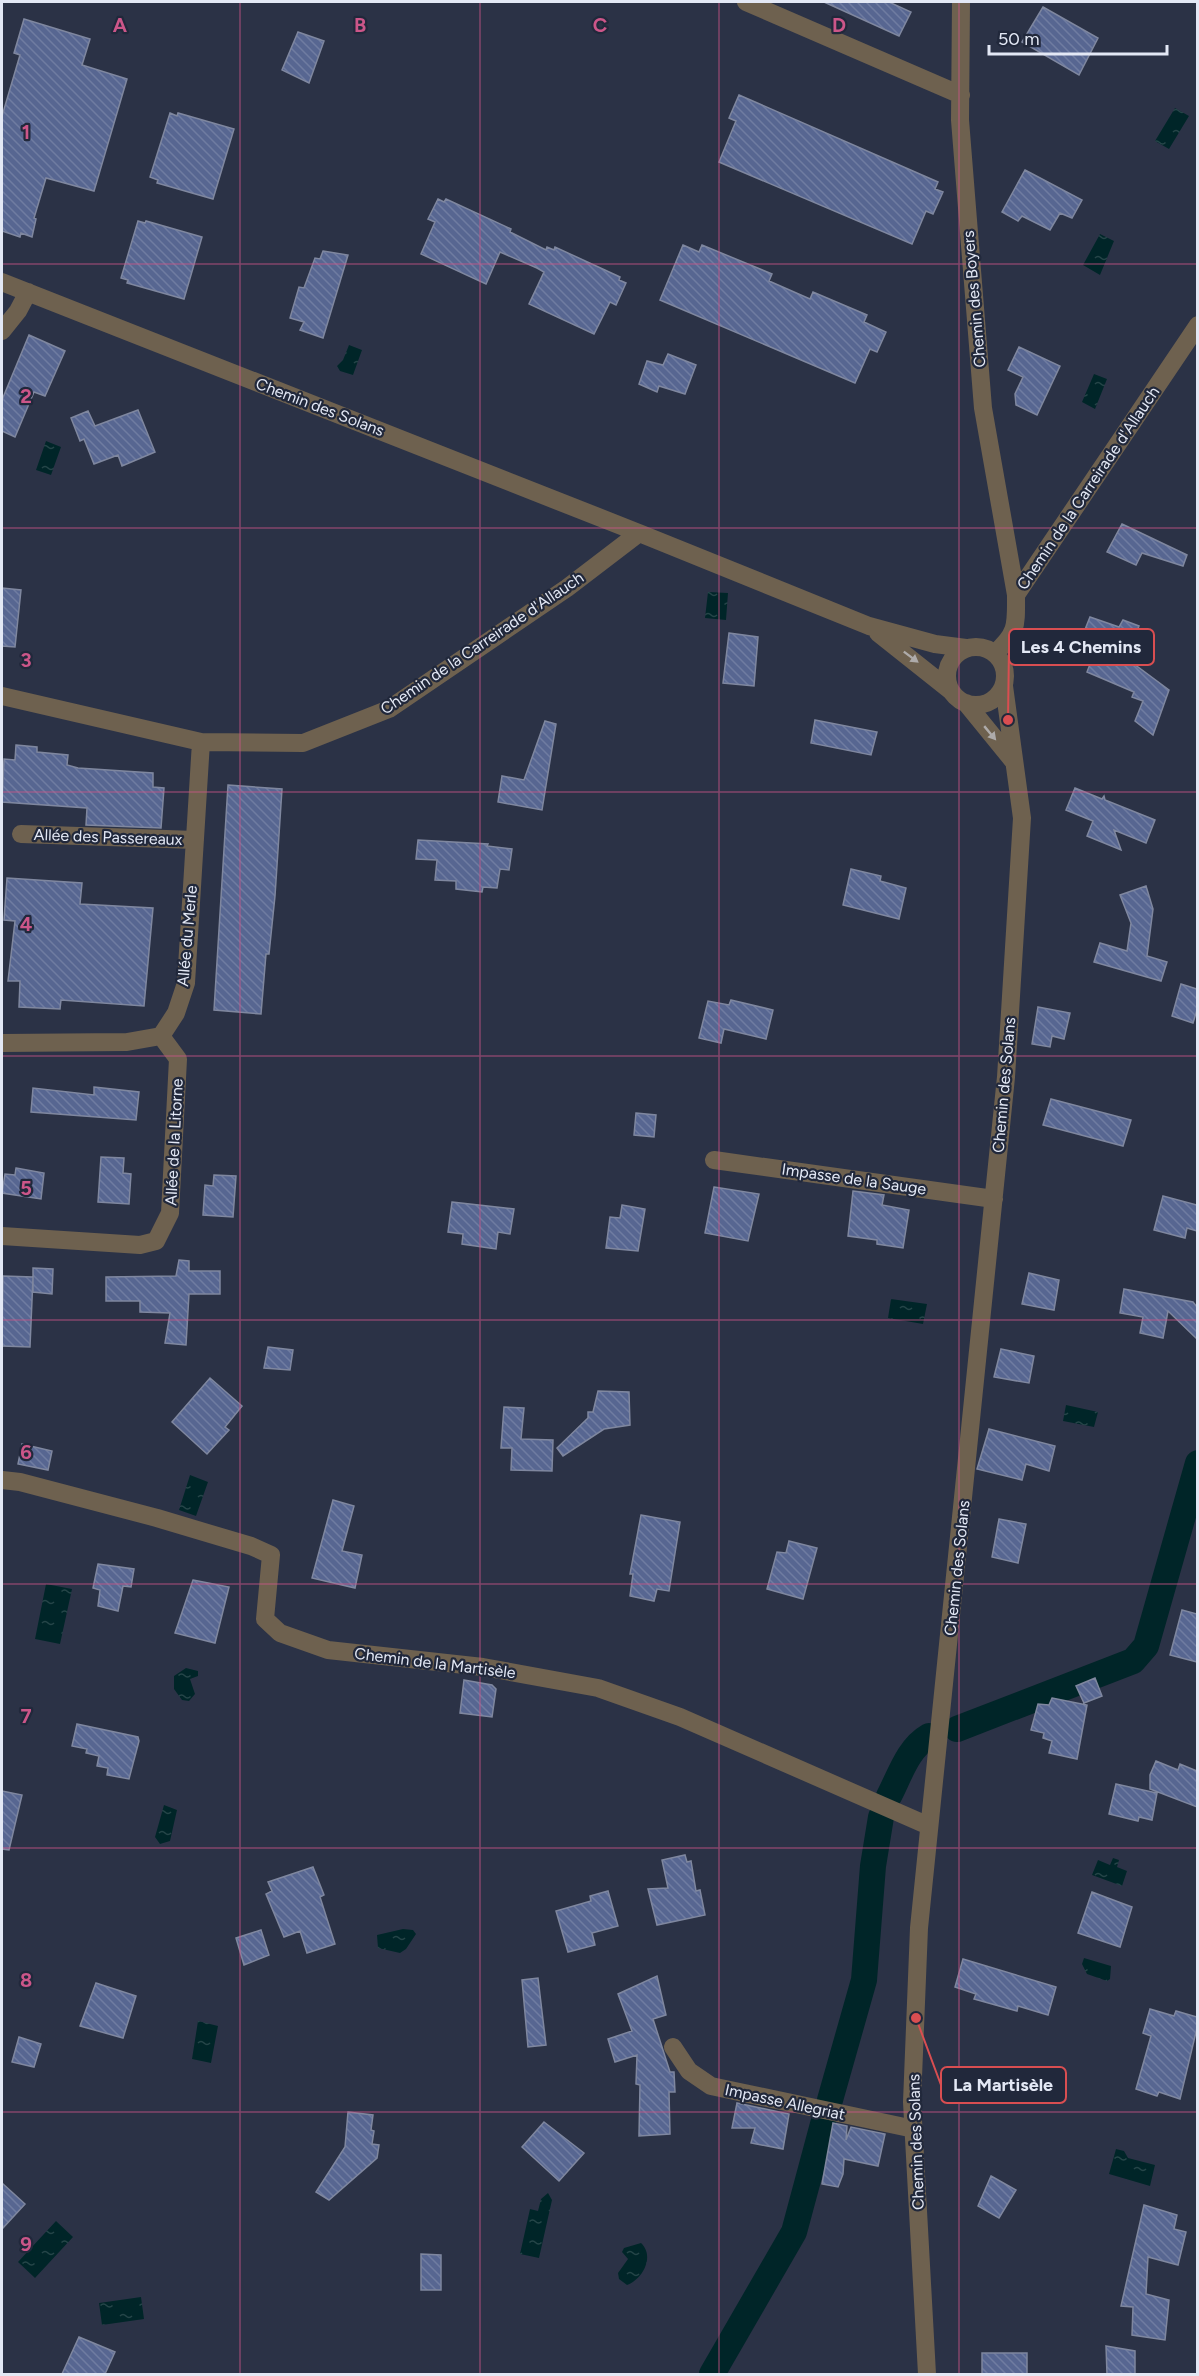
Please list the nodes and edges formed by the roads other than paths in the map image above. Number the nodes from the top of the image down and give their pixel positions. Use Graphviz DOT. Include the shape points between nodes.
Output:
graph roads {
  1 [pos="746,2"];
  2 [pos="956,4"];
  3 [pos="961,95"];
  4 [pos="2,282"];
  5 [pos="28,292"];
  6 [pos="1197,326"];
  7 [pos="2,331"];
  8 [pos="639,533"];
  9 [pos="1016,595"];
  10 [pos="869,626"];
  11 [pos="966,648"];
  12 [pos="995,653"];
  13 [pos="1004,686"];
  14 [pos="951,691"];
  15 [pos="2,696"];
  16 [pos="966,703"];
  17 [pos="201,742"];
  18 [pos="1015,763"];
  19 [pos="21,834"];
  20 [pos="195,840"];
  21 [pos="161,1036"];
  22 [pos="2,1043"];
  23 [pos="714,1160"];
  24 [pos="994,1199"];
  25 [pos="2,1236"];
  26 [pos="2,1480"];
  27 [pos="929,1826"];
  28 [pos="673,2047"];
  29 [pos="914,2129"];
  30 [pos="927,2374"];
  1 -- 3 [label="street"];
  2 -- 3 [label="street, Chemin des Boyers"];
  3 -- 9 [label="street, Chemin des Boyers" via="983,408"];
  4 -- 5 [label="street, Chemin des Solans"];
  5 -- 7 [label="street"];
  5 -- 8 [label="street, Chemin des Solans"];
  6 -- 9 [label="street, Chemin de la Carreirade d'Allauch"];
  8 -- 10 [label="street"];
  8 -- 17 [label="street, Chemin de la Carreirade d'Allauch" via="567,588 389,709 303,743"];
  9 -- 12 [label="street, Chemin de la Carreirade d'Allauch" via="1016,620 1010,639"];
  10 -- 11 [label="street"];
  10 -- 14 [label="street, one-way"];
  11 -- 12 [label="street" via="986,648"];
  11 -- 14 [label="street" via="957,654 947,671"];
  12 -- 13 [label="street" via="1005,668"];
  13 -- 16 [label="street" via="984,704"];
  13 -- 18 [label="street, Chemin des Solans"];
  14 -- 16 [label="street"];
  15 -- 17 [label="street, Chemin de la Carreirade d'Allauch"];
  16 -- 18 [label="street, one-way"];
  17 -- 20 [label="street, Allée du Merle"];
  18 -- 24 [label="street, Chemin des Solans" via="1022,818 1006,1077"];
  19 -- 20 [label="street, Allée des Passereaux"];
  20 -- 21 [label="street, Allée du Merle" via="186,983 176,1013"];
  21 -- 22 [label="street" via="127,1042"];
  21 -- 25 [label="street, Allée de la Litorne" via="178,1059 170,1213 156,1241 140,1245"];
  23 -- 24 [label="street, Impasse de la Sauge"];
  24 -- 27 [label="street, Chemin des Solans"];
  26 -- 27 [label="street, Chemin de la Martisèle" via="157,1518 271,1555 265,1620 280,1633 328,1650 483,1667 598,1688 680,1717"];
  27 -- 29 [label="street, Chemin des Solans" via="919,1928"];
  28 -- 29 [label="street, Impasse Allegriat" via="689,2072 711,2086"];
  29 -- 30 [label="street, Chemin des Solans"];
}
